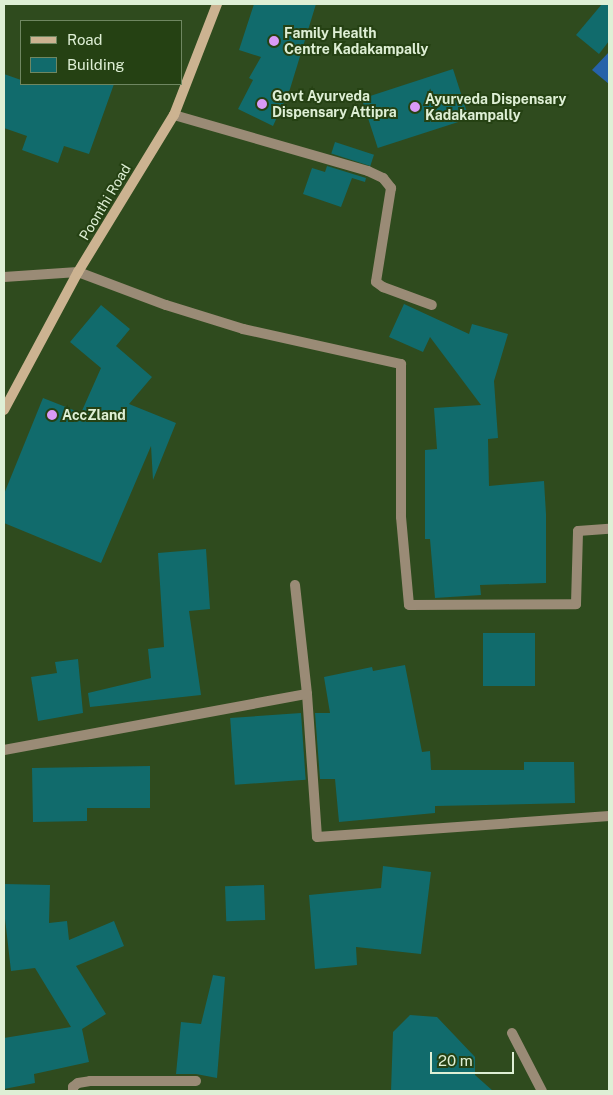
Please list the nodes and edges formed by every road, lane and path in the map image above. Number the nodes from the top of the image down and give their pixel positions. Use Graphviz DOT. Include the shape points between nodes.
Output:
graph roads {
  1 [pos="217,4"];
  2 [pos="174,115"];
  3 [pos="78,272"];
  4 [pos="4,278"];
  5 [pos="432,305"];
  6 [pos="4,410"];
  7 [pos="609,529"];
  8 [pos="295,585"];
  9 [pos="307,694"];
  10 [pos="4,750"];
  11 [pos="609,816"];
  12 [pos="512,1034"];
  13 [pos="196,1081"];
  14 [pos="73,1091"];
  15 [pos="542,1091"];
  1 -- 2 [label="main road, Poonthi Road"];
  2 -- 3 [label="main road, Poonthi Road"];
  2 -- 5 [label="street" via="383,178 391,188 376,282"];
  3 -- 4 [label="street"];
  3 -- 6 [label="main road, Poonthi Road"];
  3 -- 7 [label="street" via="243,329 401,364 401,517 409,605 576,604 578,530"];
  8 -- 9 [label="street"];
  9 -- 10 [label="street"];
  9 -- 11 [label="street" via="317,836"];
  12 -- 15 [label="street"];
  13 -- 14 [label="street" via="90,1081 78,1083"];
}
